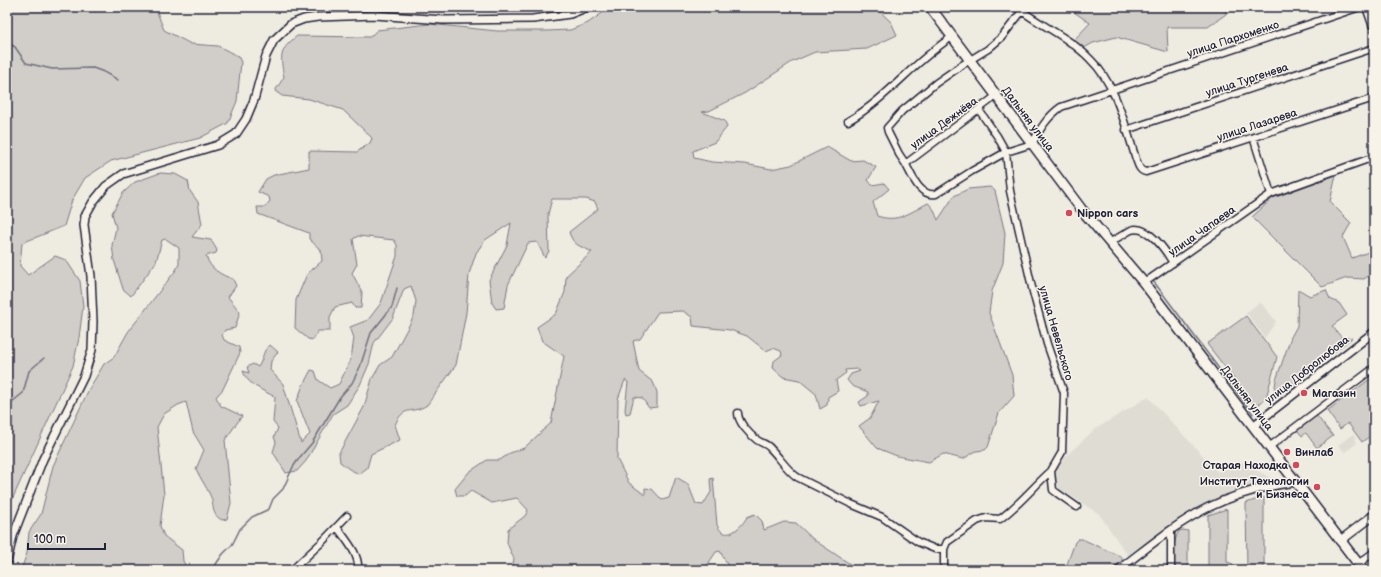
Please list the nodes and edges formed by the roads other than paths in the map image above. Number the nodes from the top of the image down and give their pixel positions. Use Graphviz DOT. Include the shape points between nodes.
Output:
graph roads {
  1 [pos="588,7"];
  2 [pos="930,7"];
  3 [pos="1360,7"];
  4 [pos="1366,7"];
  5 [pos="1021,9"];
  6 [pos="1374,30"];
  7 [pos="952,37"];
  8 [pos="1374,48"];
  9 [pos="969,61"];
  10 [pos="1112,90"];
  11 [pos="996,96"];
  12 [pos="1374,98"];
  13 [pos="980,110"];
  14 [pos="848,121"];
  15 [pos="1126,130"];
  16 [pos="1253,137"];
  17 [pos="1032,144"];
  18 [pos="1006,152"];
  19 [pos="1374,157"];
  20 [pos="905,163"];
  21 [pos="1271,194"];
  22 [pos="1109,243"];
  23 [pos="1173,264"];
  24 [pos="1144,284"];
  25 [pos="1374,332"];
  26 [pos="1374,368"];
  27 [pos="738,413"];
  28 [pos="1253,426"];
  29 [pos="1269,447"];
  30 [pos="1051,471"];
  31 [pos="1295,482"];
  32 [pos="1077,507"];
  33 [pos="1374,515"];
  34 [pos="346,516"];
  35 [pos="337,527"];
  36 [pos="1171,531"];
  37 [pos="1340,541"];
  38 [pos="944,549"];
  39 [pos="1374,552"];
  40 [pos="7,562"];
  41 [pos="1360,567"];
  42 [pos="292,570"];
  43 [pos="358,570"];
  44 [pos="944,570"];
  45 [pos="1118,570"];
  46 [pos="1171,570"];
  1 -- 40 [label="street" via="570,14 532,18 442,20 375,16 304,19 291,24 274,40 266,56 254,100 236,134 218,146 123,174 106,186 85,216 84,225 94,322 92,350 84,376 43,459"];
  2 -- 7 [label="main road, Дальняя улица"];
  3 -- 10 [label="street, улица Пархоменко"];
  4 -- 6 [label="street"];
  5 -- 9 [label="street" via="997,41 988,50"];
  5 -- 10 [label="street" via="1091,59"];
  7 -- 9 [label="main road, Дальняя улица"];
  7 -- 14 [label="street" via="923,58 861,114"];
  8 -- 15 [label="street, улица Тургенева"];
  9 -- 11 [label="main road, Дальняя улица"];
  9 -- 20 [label="street, улица Дежнёва" via="936,83 902,111 887,128"];
  10 -- 15 [label="street"];
  10 -- 17 [label="street, улица Пархоменко" via="1061,107 1044,123"];
  11 -- 13 [label="street, улица Дежнёва"];
  11 -- 17 [label="main road, Дальняя улица"];
  12 -- 16 [label="street, улица Лазарева"];
  13 -- 18 [label="street"];
  13 -- 20 [label="street, улица Дежнёва"];
  15 -- 16 [label="street, улица Лазарева" via="1143,172"];
  16 -- 21 [label="street"];
  17 -- 18 [label="street"];
  17 -- 22 [label="main road, Дальняя улица"];
  18 -- 20 [label="street" via="936,194 930,195 922,191"];
  18 -- 30 [label="street, улица Невельского" via="1010,191 1033,292 1064,394 1062,452"];
  19 -- 21 [label="street, улица Чапаева"];
  21 -- 23 [label="street, улица Чапаева"];
  22 -- 23 [label="street" via="1135,228 1142,229 1162,245"];
  22 -- 24 [label="main road, Дальняя улица"];
  23 -- 24 [label="street, улица Чапаева"];
  24 -- 28 [label="main road, Дальняя улица"];
  25 -- 28 [label="street, улица Добролюбова"];
  26 -- 29 [label="street"];
  27 -- 38 [label="street" via="738,418 748,431 757,440 769,446 790,472 850,504 882,517 918,542 935,549"];
  28 -- 29 [label="main road, Дальняя улица"];
  29 -- 31 [label="main road, Дальняя улица"];
  30 -- 32 [label="street" via="1053,490"];
  30 -- 38 [label="street, улица Невельского" via="1000,519 986,518 977,521 947,542"];
  31 -- 36 [label="street" via="1261,488 1222,501"];
  31 -- 37 [label="main road, Дальняя улица"];
  33 -- 37 [label="main road"];
  34 -- 35 [label="street"];
  35 -- 42 [label="street"];
  35 -- 43 [label="street" via="355,554"];
  36 -- 45 [label="street"];
  36 -- 46 [label="street"];
  37 -- 41 [label="main road, Дальняя улица"];
  38 -- 44 [label="street"];
  39 -- 41 [label="street"];
}
